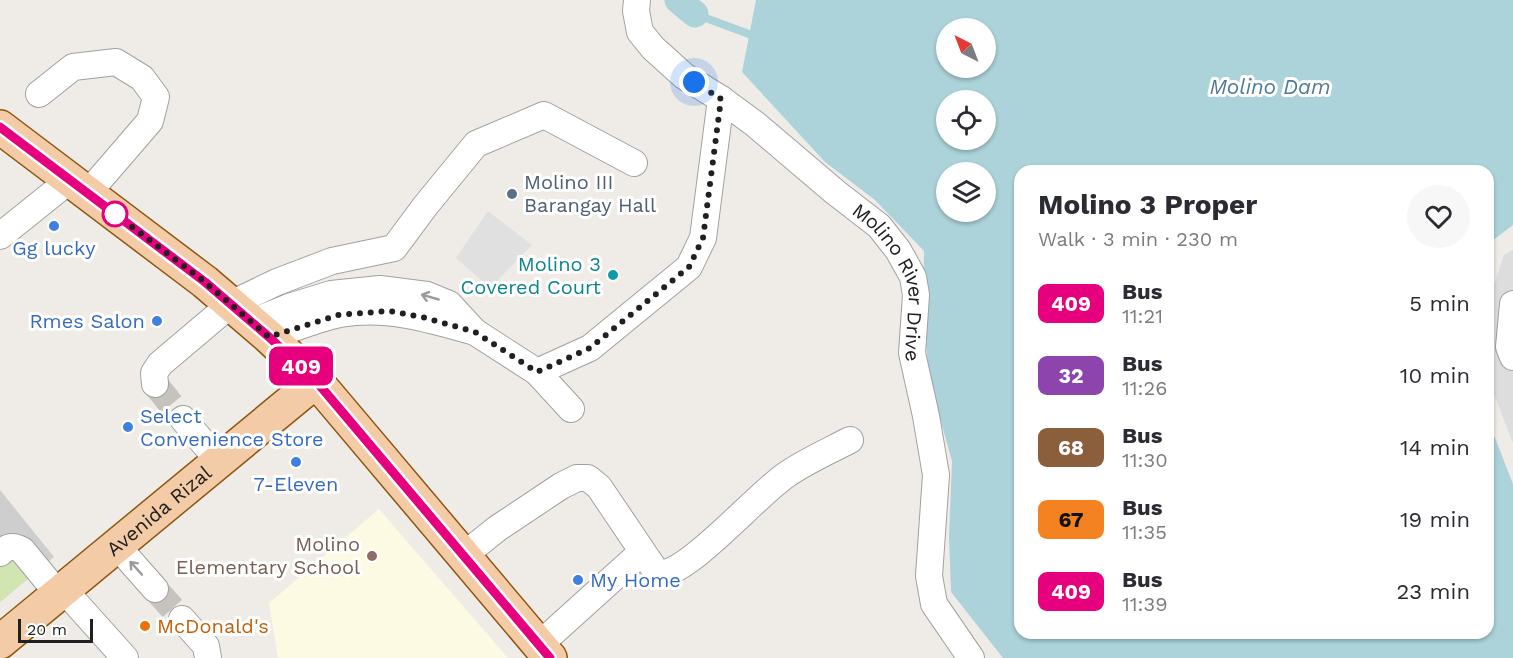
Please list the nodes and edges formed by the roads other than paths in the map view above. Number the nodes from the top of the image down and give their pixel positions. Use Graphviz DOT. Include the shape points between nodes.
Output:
graph roads {
  1 [pos="636,5"];
  2 [pos="39,94"];
  3 [pos="721,99"];
  4 [pos="0,127"];
  5 [pos="634,163"];
  6 [pos="79,186"];
  7 [pos="0,236"];
  8 [pos="1513,304"];
  9 [pos="251,321"];
  10 [pos="1513,357"];
  11 [pos="537,372"];
  12 [pos="316,381"];
  13 [pos="155,384"];
  14 [pos="571,409"];
  15 [pos="183,419"];
  16 [pos="850,440"];
  17 [pos="219,461"];
  18 [pos="117,546"];
  19 [pos="642,552"];
  20 [pos="0,553"];
  21 [pos="464,555"];
  22 [pos="155,589"];
  23 [pos="62,592"];
  24 [pos="182,619"];
  25 [pos="3,634"];
  26 [pos="545,651"];
  27 [pos="125,658"];
  28 [pos="208,658"];
  29 [pos="971,658"];
  1 -- 3 [label="street, Molino River Drive" via="640,32 653,48 684,76"];
  2 -- 6 [label="street" via="73,67 116,62 142,78 156,97 150,121"];
  3 -- 11 [label="street" via="703,238 689,267 590,348"];
  3 -- 29 [label="street, Molino River Drive" via="879,226 914,277 912,353 936,475 929,576 934,604"];
  4 -- 6 [label="main road"];
  5 -- 9 [label="street" via="544,115 476,144 394,248 332,261 277,282"];
  6 -- 7 [label="street"];
  6 -- 9 [label="main road"];
  8 -- 10 [label="street" via="1509,346"];
  9 -- 11 [label="street" via="378,311 426,318 475,332"];
  9 -- 12 [label="main road"];
  9 -- 13 [label="street" via="160,364 154,373"];
  11 -- 14 [label="street"];
  12 -- 17 [label="main road, Avenida Rizal"];
  12 -- 21 [label="main road"];
  15 -- 17 [label="street"];
  16 -- 19 [label="street" via="785,476 675,569 657,572"];
  17 -- 18 [label="main road, Avenida Rizal"];
  22 -- 18 [label="street, one-way"];
  18 -- 23 [label="main road, Avenida Rizal"];
  19 -- 21 [label="street" via="599,487 588,478 577,478 540,498"];
  19 -- 26 [label="street"];
  20 -- 23 [label="street" via="14,546 22,550"];
  21 -- 26 [label="main road"];
  23 -- 25 [label="main road, Avenida Rizal"];
  23 -- 27 [label="street"];
  24 -- 28 [label="street" via="206,646"];
}
